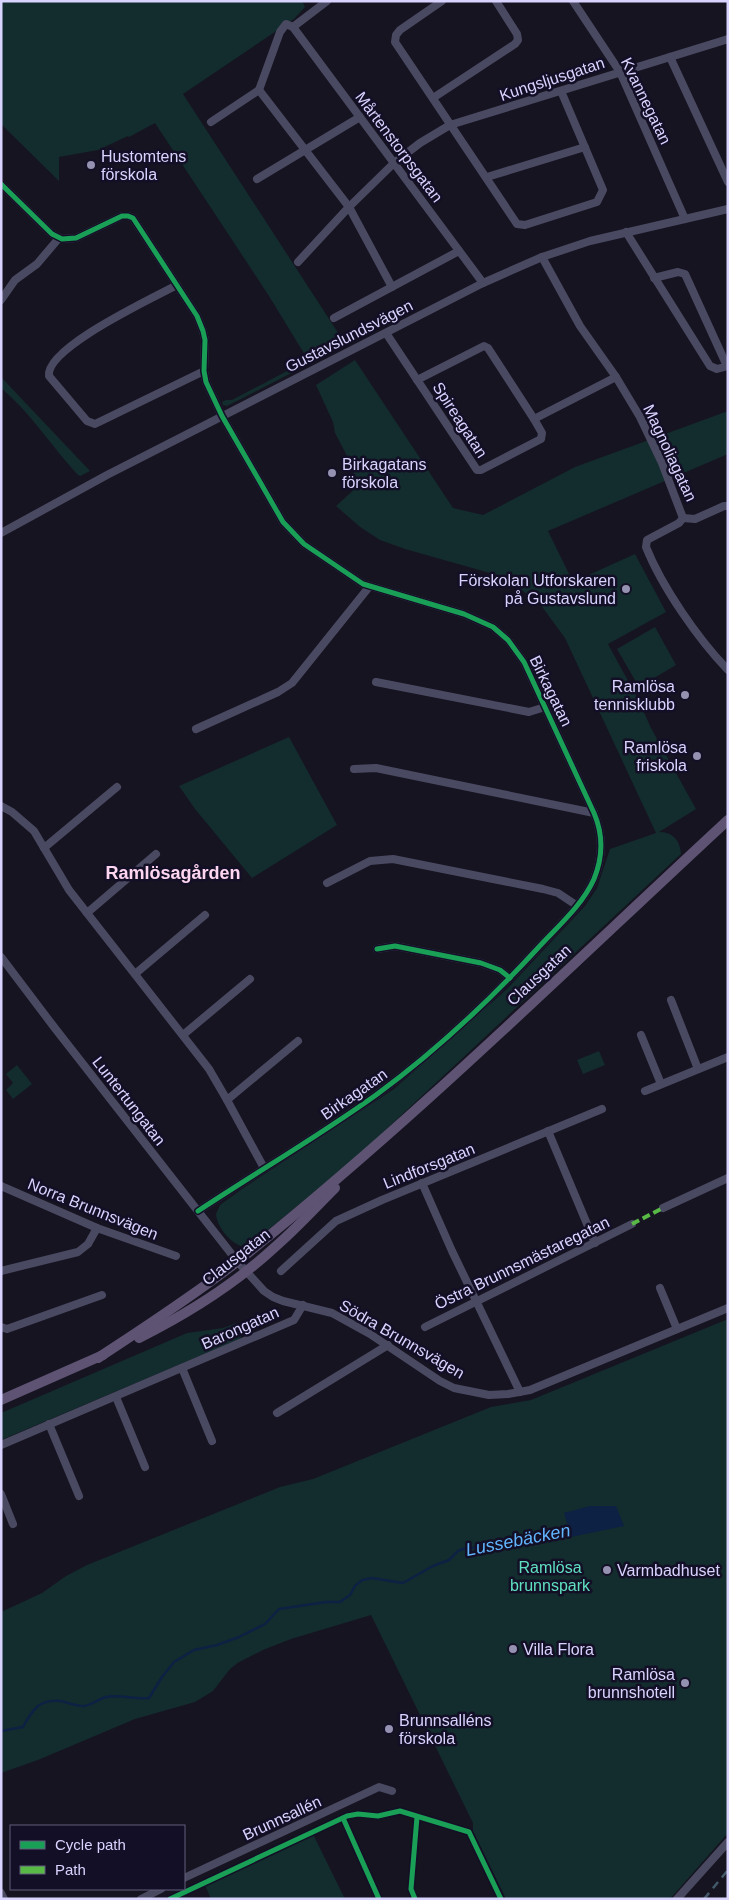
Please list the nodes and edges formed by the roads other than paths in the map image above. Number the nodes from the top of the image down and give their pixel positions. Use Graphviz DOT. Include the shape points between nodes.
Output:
graph roads {
  1 [pos="327,1"];
  2 [pos="442,1"];
  3 [pos="496,1"];
  4 [pos="573,1"];
  5 [pos="290,26"];
  6 [pos="728,39"];
  7 [pos="670,57"];
  8 [pos="620,72"];
  9 [pos="259,90"];
  10 [pos="561,91"];
  11 [pos="433,98"];
  12 [pos="360,117"];
  13 [pos="211,122"];
  14 [pos="450,125"];
  15 [pos="585,147"];
  16 [pos="305,150"];
  17 [pos="394,163"];
  18 [pos="487,177"];
  19 [pos="257,179"];
  20 [pos="728,182"];
  21 [pos="1,184"];
  22 [pos="349,207"];
  23 [pos="728,209"];
  24 [pos="685,219"];
  25 [pos="626,232"];
  26 [pos="59,238"];
  27 [pos="459,251"];
  28 [pos="542,257"];
  29 [pos="298,262"];
  30 [pos="654,278"];
  31 [pos="483,283"];
  32 [pos="177,286"];
  33 [pos="392,287"];
  34 [pos="1,300"];
  35 [pos="334,318"];
  36 [pos="386,332"];
  37 [pos="727,366"];
  38 [pos="204,370"];
  39 [pos="616,377"];
  40 [pos="417,380"];
  41 [pos="222,416"];
  42 [pos="534,419"];
  43 [pos="728,506"];
  44 [pos="683,518"];
  45 [pos="1,533"];
  46 [pos="369,587"];
  47 [pos="728,670"];
  48 [pos="376,682"];
  49 [pos="545,707"];
  50 [pos="196,729"];
  51 [pos="354,769"];
  52 [pos="117,787"];
  53 [pos="1,806"];
  54 [pos="594,812"];
  55 [pos="728,820"];
  56 [pos="44,848"];
  57 [pos="156,854"];
  58 [pos="327,883"];
  59 [pos="576,905"];
  60 [pos="87,914"];
  61 [pos="205,916"];
  62 [pos="377,949"];
  63 [pos="1,957"];
  64 [pos="135,974"];
  65 [pos="510,978"];
  66 [pos="250,979"];
  67 [pos="672,1000"];
  68 [pos="641,1035"];
  69 [pos="183,1036"];
  70 [pos="298,1041"];
  71 [pos="727,1058"];
  72 [pos="698,1069"];
  73 [pos="662,1084"];
  74 [pos="645,1091"];
  75 [pos="227,1100"];
  76 [pos="602,1109"];
  77 [pos="548,1131"];
  78 [pos="371,1151"];
  79 [pos="264,1168"];
  80 [pos="728,1178"];
  81 [pos="422,1183"];
  82 [pos="1,1186"];
  83 [pos="662,1208"];
  84 [pos="198,1211"];
  85 [pos="632,1224"];
  86 [pos="98,1228"];
  87 [pos="596,1243"];
  88 [pos="176,1256"];
  89 [pos="237,1261"];
  90 [pos="1,1271"];
  91 [pos="281,1271"];
  92 [pos="246,1272"];
  93 [pos="660,1288"];
  94 [pos="102,1295"];
  95 [pos="477,1301"];
  96 [pos="303,1305"];
  97 [pos="728,1308"];
  98 [pos="1,1327"];
  99 [pos="425,1327"];
  100 [pos="677,1329"];
  101 [pos="388,1345"];
  102 [pos="98,1358"];
  103 [pos="182,1368"];
  104 [pos="520,1392"];
  105 [pos="116,1397"];
  106 [pos="1,1400"];
  107 [pos="276,1413"];
  108 [pos="50,1424"];
  109 [pos="212,1441"];
  110 [pos="1,1445"];
  111 [pos="144,1467"];
  112 [pos="1,1494"];
  113 [pos="79,1496"];
  114 [pos="13,1524"];
  115 [pos="392,1790"];
  116 [pos="728,1842"];
  117 [pos="185,1878"];
  118 [pos="160,1890"];
  119 [pos="1,1892"];
  120 [pos="4,1899"];
  121 [pos="141,1899"];
  122 [pos="677,1899"];
  1 -- 5 [label="street"];
  2 -- 11 [label="street" via="400,30 395,42"];
  3 -- 11 [label="street" via="518,40"];
  4 -- 8 [label="street, Kvannegatan"];
  5 -- 9 [label="street" via="280,32"];
  5 -- 12 [label="street, Mårtenstorpsgatan"];
  6 -- 7 [label="street, Kungsljusgatan"];
  7 -- 8 [label="street, Kungsljusgatan"];
  7 -- 20 [label="street"];
  8 -- 10 [label="street, Kungsljusgatan"];
  8 -- 24 [label="street, Kvannegatan"];
  9 -- 13 [label="street"];
  9 -- 16 [label="street"];
  10 -- 14 [label="street, Kungsljusgatan"];
  10 -- 15 [label="street"];
  11 -- 14 [label="street"];
  12 -- 16 [label="street"];
  12 -- 17 [label="street, Mårtenstorpsgatan"];
  14 -- 17 [label="street, Kungsljusgatan"];
  14 -- 18 [label="street"];
  15 -- 18 [label="street"];
  15 -- 18 [label="street" via="604,190 597,202 525,225 517,224"];
  16 -- 19 [label="street"];
  16 -- 22 [label="street"];
  17 -- 22 [label="street, Kungsljusgatan"];
  17 -- 27 [label="street, Mårtenstorpsgatan"];
  21 -- 26 [label="street"];
  22 -- 29 [label="street, Kungsljusgatan"];
  22 -- 33 [label="street"];
  23 -- 24 [label="street, Gustavslundsvägen"];
  24 -- 25 [label="street, Gustavslundsvägen"];
  25 -- 28 [label="street, Gustavslundsvägen" via="590,240"];
  25 -- 30 [label="street"];
  26 -- 32 [label="street, Birkagatan" via="74,239 119,217 130,216"];
  26 -- 34 [label="street" via="37,264 15,280"];
  27 -- 31 [label="street, Mårtenstorpsgatan"];
  27 -- 33 [label="street"];
  28 -- 31 [label="street, Gustavslundsvägen"];
  28 -- 39 [label="street, Magnoliagatan" via="580,326"];
  30 -- 37 [label="street" via="710,366 717,369"];
  30 -- 37 [label="street" via="678,272 685,274"];
  31 -- 36 [label="street, Gustavslundsvägen"];
  32 -- 38 [label="street, Birkagatan" via="203,331"];
  32 -- 38 [label="street" via="71,345 51,365 49,376 85,418 95,424"];
  33 -- 35 [label="street"];
  36 -- 40 [label="street, Spireagatan"];
  36 -- 41 [label="street, Gustavslundsvägen"];
  38 -- 41 [label="street, Birkagatan" via="206,382"];
  39 -- 42 [label="street"];
  39 -- 44 [label="street, Magnoliagatan" via="654,444"];
  40 -- 42 [label="street, Spireagatan" via="484,346"];
  40 -- 42 [label="street, Spireagatan" via="477,470 542,439"];
  41 -- 45 [label="street, Gustavslundsvägen"];
  41 -- 46 [label="street, Birkagatan" via="271,504 292,534"];
  43 -- 44 [label="street" via="695,519"];
  44 -- 47 [label="street, Magnoliagatan" via="678,524 647,540 646,547 694,630"];
  46 -- 49 [label="street, Birkagatan" via="464,614 493,627 517,650"];
  46 -- 50 [label="street" via="292,683"];
  48 -- 49 [label="street, Birkagatan" via="528,712"];
  49 -- 54 [label="street, Birkagatan"];
  51 -- 54 [label="street" via="376,768"];
  52 -- 56 [label="street"];
  53 -- 56 [label="street" via="32,828"];
  54 -- 59 [label="street, Birkagatan" via="600,836 600,856 591,885"];
  55 -- 78 [label="main road, Clausgatan"];
  56 -- 60 [label="street"];
  57 -- 60 [label="street"];
  58 -- 59 [label="street" via="367,862 393,859 543,888"];
  59 -- 65 [label="street, Birkagatan"];
  60 -- 64 [label="street"];
  61 -- 64 [label="street"];
  62 -- 65 [label="street" via="395,946 481,963 500,970"];
  63 -- 84 [label="street, Luntertungatan"];
  64 -- 69 [label="street"];
  65 -- 79 [label="street, Birkagatan" via="392,1083"];
  66 -- 69 [label="street"];
  67 -- 72 [label="street"];
  68 -- 73 [label="street"];
  69 -- 75 [label="street"];
  70 -- 75 [label="street"];
  71 -- 72 [label="street"];
  72 -- 73 [label="street"];
  73 -- 74 [label="street"];
  75 -- 79 [label="street"];
  76 -- 77 [label="street, Lindforsgatan"];
  77 -- 81 [label="street, Lindforsgatan"];
  77 -- 87 [label="street"];
  78 -- 89 [label="main road, Clausgatan"];
  78 -- 92 [label="main road, Clausgatan" via="295,1229"];
  79 -- 84 [label="street, Birkagatan"];
  80 -- 83 [label="street"];
  81 -- 91 [label="street, Lindforsgatan" via="336,1221"];
  81 -- 95 [label="street"];
  82 -- 86 [label="street, Norra Brunnsvägen"];
  84 -- 89 [label="street, Luntertungatan"];
  85 -- 87 [label="street, Östra Brunnsmästaregatan"];
  86 -- 88 [label="street, Norra Brunnsvägen"];
  86 -- 90 [label="street" via="88,1244 78,1252"];
  87 -- 95 [label="street, Östra Brunnsmästaregatan"];
  89 -- 92 [label="street, Södra Brunnsvägen"];
  89 -- 102 [label="main road, Clausgatan"];
  92 -- 96 [label="street, Södra Brunnsvägen" via="273,1297"];
  92 -- 102 [label="main road, Clausgatan" via="181,1315"];
  93 -- 100 [label="street"];
  94 -- 98 [label="street"];
  95 -- 99 [label="street, Östra Brunnsmästaregatan"];
  95 -- 104 [label="street"];
  96 -- 101 [label="street, Södra Brunnsvägen" via="332,1313"];
  96 -- 103 [label="street, Barongatan" via="294,1320"];
  97 -- 100 [label="street, Södra Brunnsvägen"];
  100 -- 104 [label="street, Södra Brunnsvägen" via="540,1387"];
  101 -- 104 [label="street, Södra Brunnsvägen" via="454,1388 489,1396"];
  101 -- 107 [label="street"];
  102 -- 106 [label="main road, Clausgatan"];
  103 -- 105 [label="street, Barongatan"];
  103 -- 109 [label="street"];
  105 -- 108 [label="street, Barongatan"];
  105 -- 111 [label="street"];
  108 -- 110 [label="street, Barongatan"];
  108 -- 113 [label="street"];
  112 -- 114 [label="street"];
  115 -- 117 [label="street, Brunnsallén" via="379,1787"];
  116 -- 122 [label="street"];
  118 -- 121 [label="street"];
  119 -- 120 [label="street"];
}
